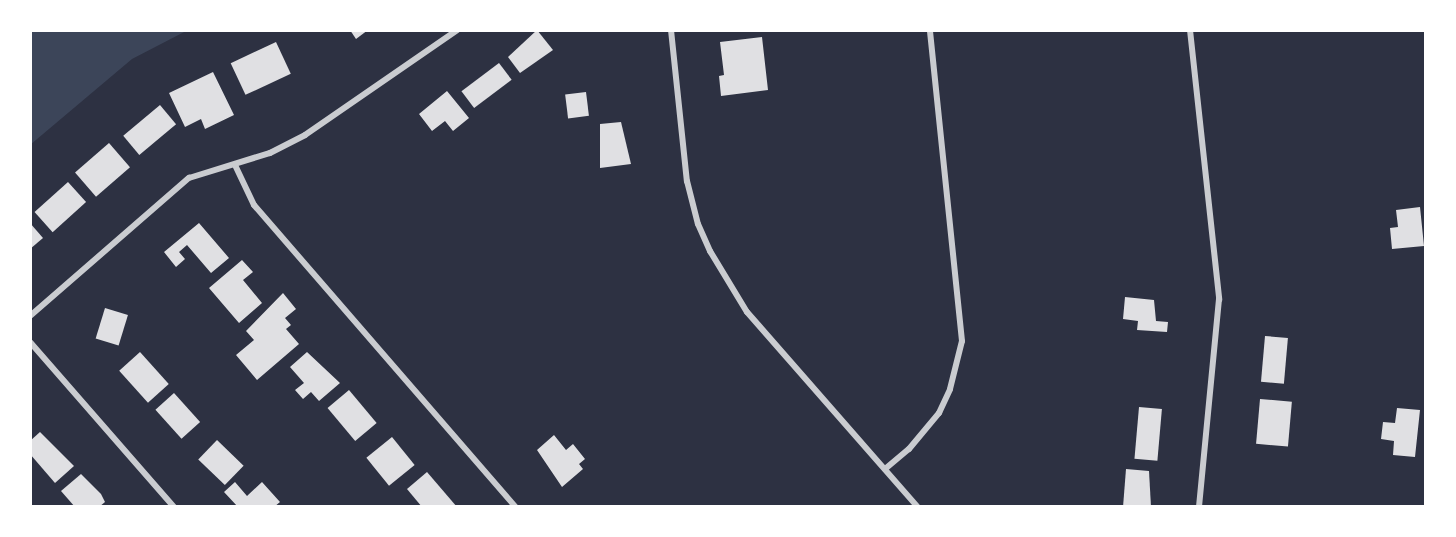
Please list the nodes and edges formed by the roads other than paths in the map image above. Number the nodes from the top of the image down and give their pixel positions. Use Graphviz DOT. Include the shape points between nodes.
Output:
graph roads {
  1 [pos="457,30"];
  2 [pos="671,30"];
  3 [pos="930,30"];
  4 [pos="1190,30"];
  5 [pos="235,165"];
  6 [pos="30,316"];
  7 [pos="30,342"];
  8 [pos="885,469"];
  9 [pos="174,507"];
  10 [pos="516,507"];
  11 [pos="918,507"];
  12 [pos="1199,507"];
  1 -- 5 [label="street" via="305,135"];
  2 -- 8 [label="street" via="687,181 710,251 747,312"];
  3 -- 8 [label="street" via="962,341 950,389 939,413 909,449"];
  4 -- 12 [label="street" via="1219,299"];
  5 -- 6 [label="street" via="189,178"];
  5 -- 10 [label="street" via="254,206"];
  7 -- 9 [label="street"];
  8 -- 11 [label="street"];
}
